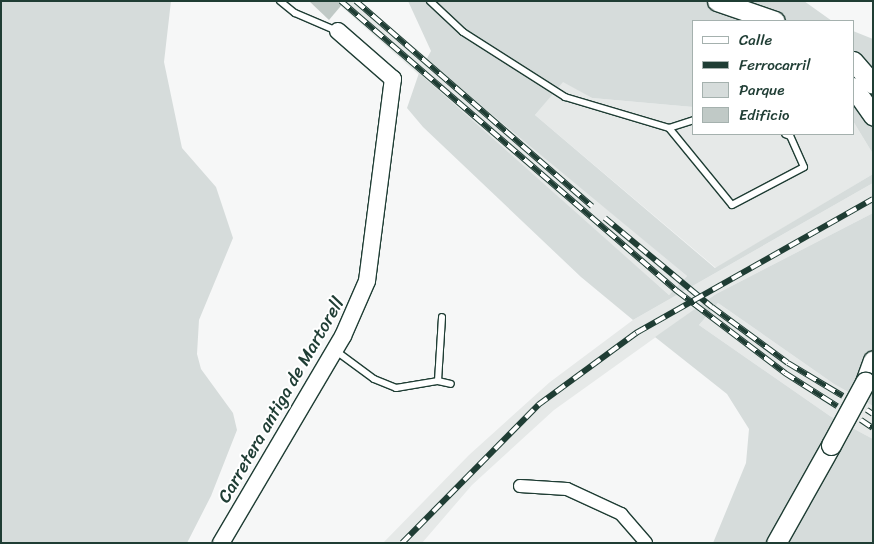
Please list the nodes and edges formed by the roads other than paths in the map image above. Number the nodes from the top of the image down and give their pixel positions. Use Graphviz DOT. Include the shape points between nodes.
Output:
graph roads {
  1 [pos="280,1"];
  2 [pos="717,1"];
  3 [pos="435,2"];
  4 [pos="777,20"];
  5 [pos="338,31"];
  6 [pos="854,62"];
  7 [pos="873,84"];
  8 [pos="854,88"];
  9 [pos="873,116"];
  10 [pos="692,120"];
  11 [pos="670,128"];
  12 [pos="788,135"];
  13 [pos="442,317"];
  14 [pos="335,350"];
  15 [pos="873,360"];
  16 [pos="869,377"];
  17 [pos="438,381"];
  18 [pos="451,384"];
  19 [pos="520,486"];
  20 [pos="221,543"];
  21 [pos="646,543"];
  22 [pos="776,543"];
  1 -- 5 [label="lane" via="295,14"];
  2 -- 4 [label="main road"];
  3 -- 11 [label="lane" via="463,32 566,97"];
  5 -- 14 [label="street, Carretera antiga de Martorell" via="387,71 394,87 367,281"];
  6 -- 7 [label="main road"];
  8 -- 9 [label="main road"];
  10 -- 11 [label="lane"];
  11 -- 12 [label="lane" via="732,205 804,168"];
  13 -- 17 [label="lane"];
  14 -- 17 [label="lane" via="374,379 396,388"];
  14 -- 20 [label="street, Carretera antiga de Martorell"];
  15 -- 16 [label="main road"];
  16 -- 22 [label="main road, bridge"];
  17 -- 18 [label="lane"];
  19 -- 21 [label="street" via="568,488 621,514"];
}
